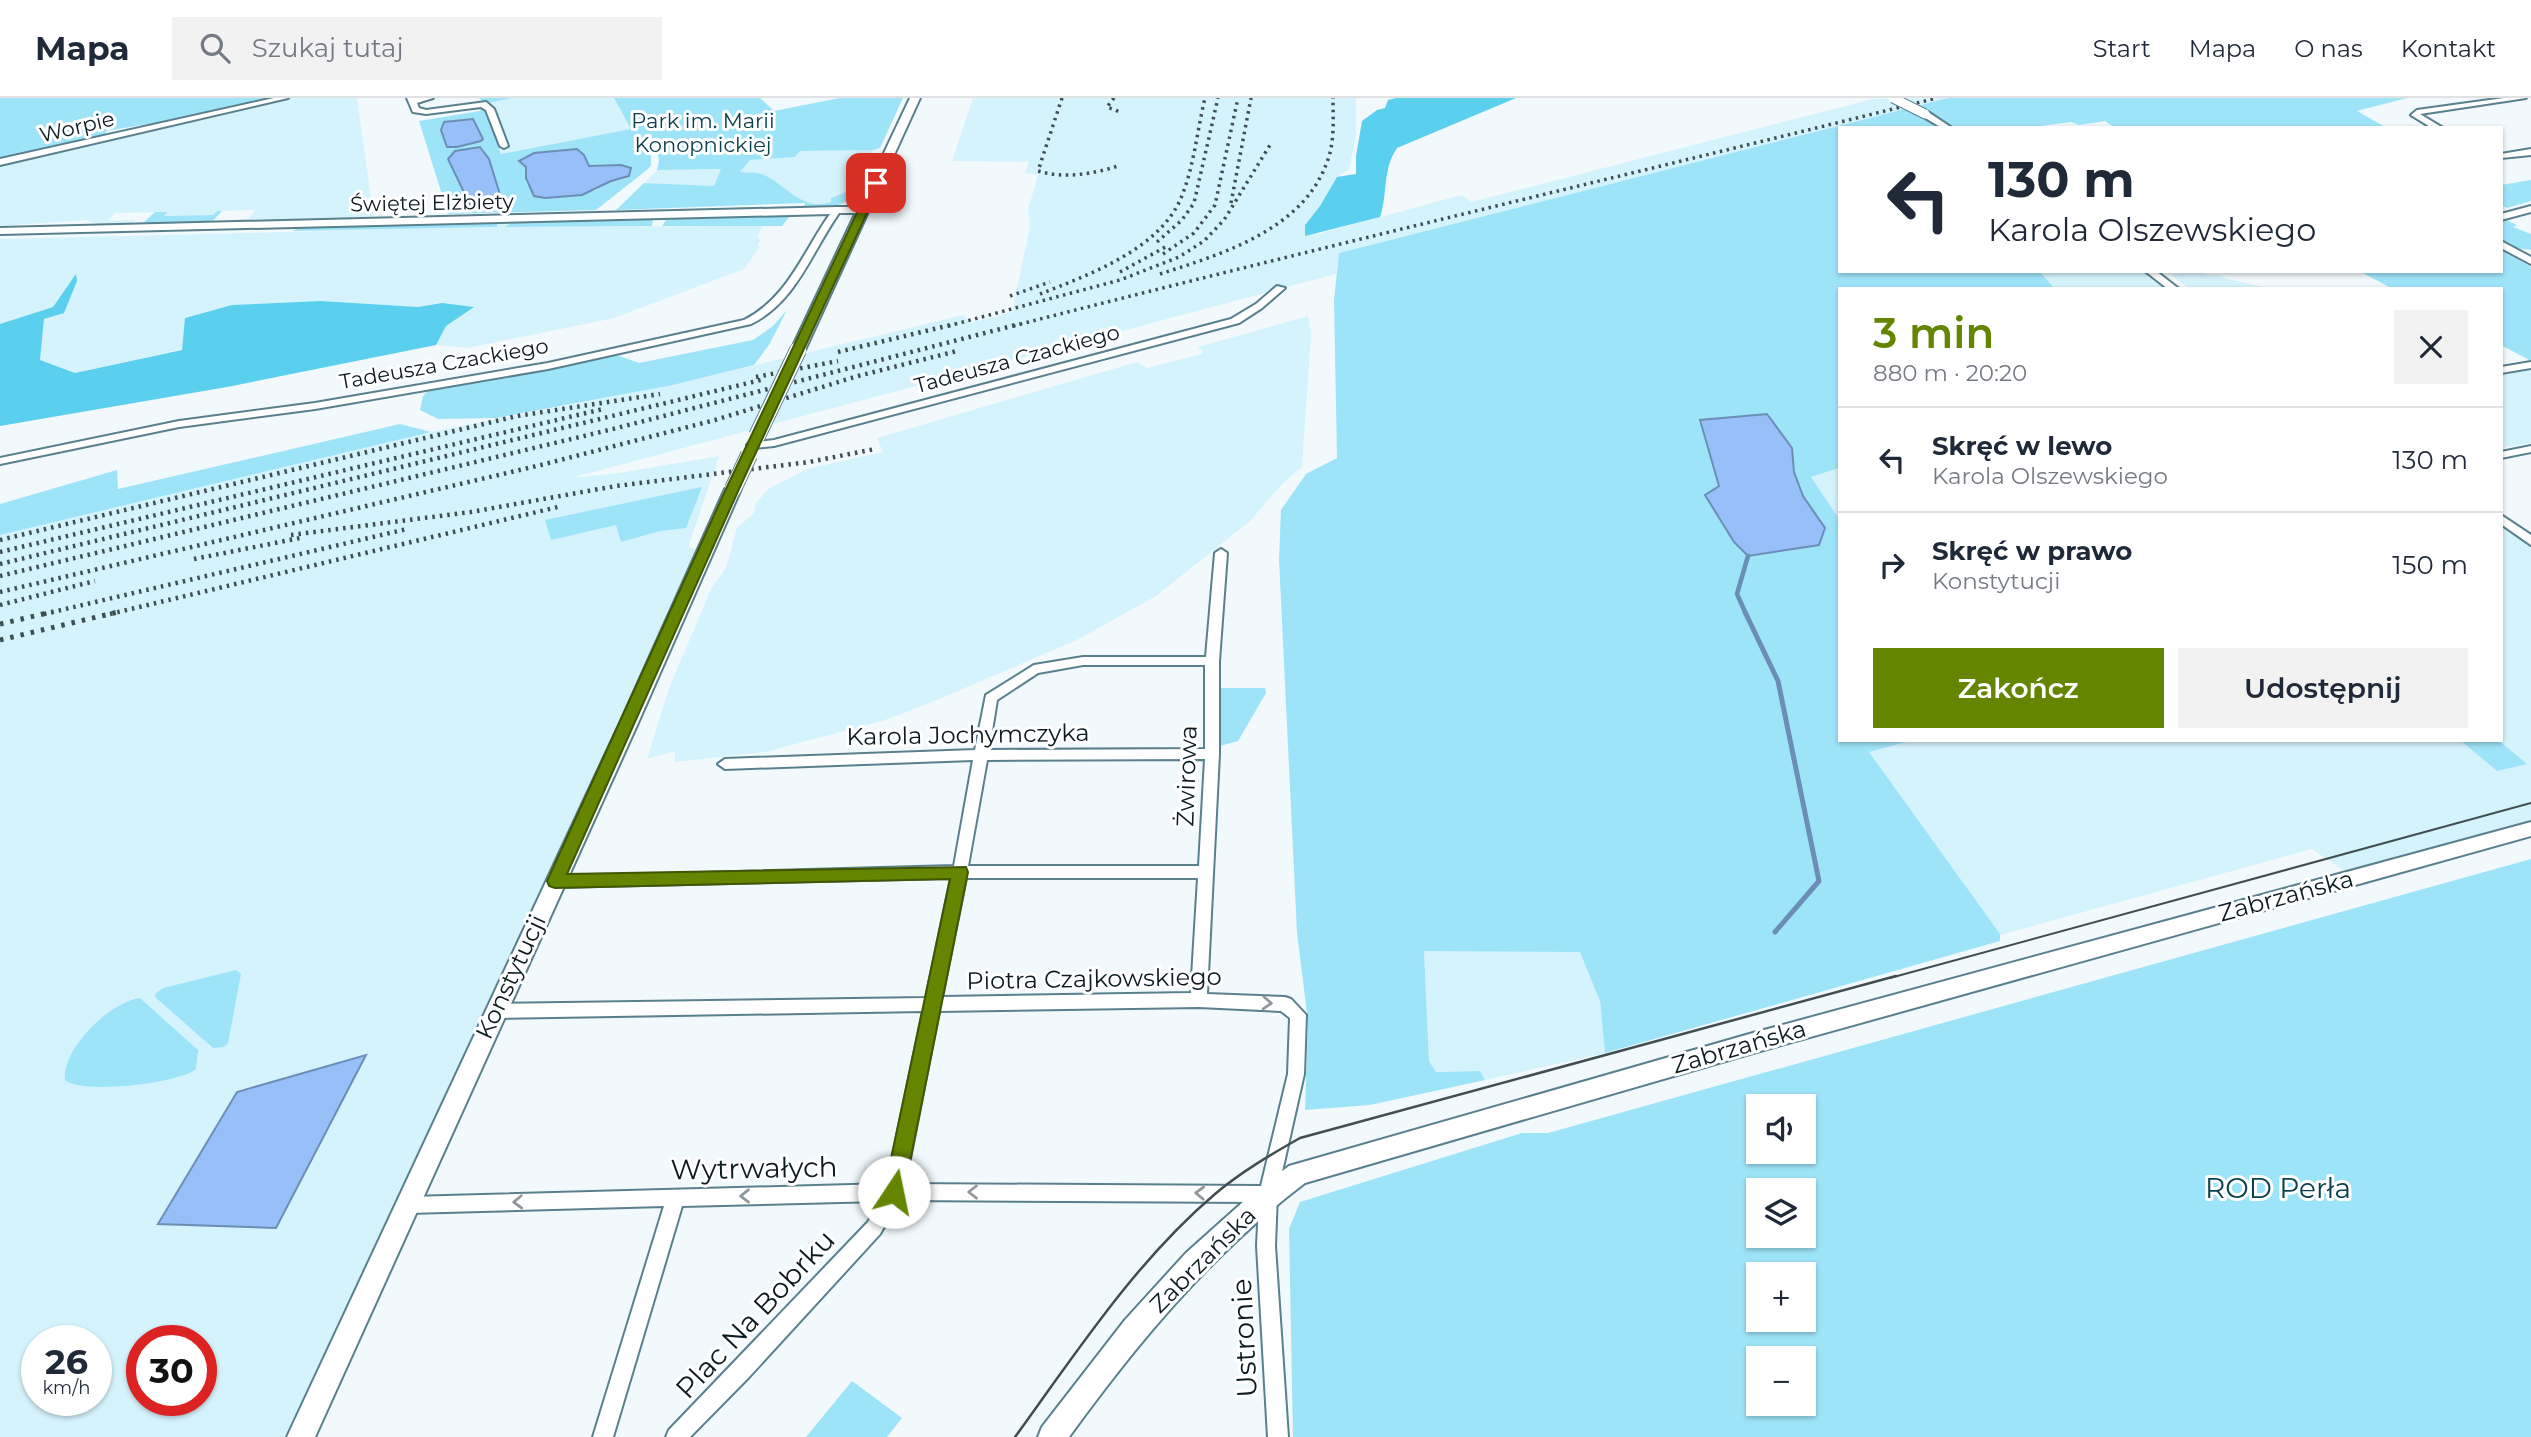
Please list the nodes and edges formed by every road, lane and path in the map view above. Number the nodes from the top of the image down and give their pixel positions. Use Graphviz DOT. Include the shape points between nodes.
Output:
graph roads {
  1 [pos="284,98"];
  2 [pos="429,98"];
  3 [pos="915,98"];
  4 [pos="1893,98"];
  5 [pos="2522,98"];
  6 [pos="412,100"];
  7 [pos="1945,126"];
  8 [pos="2435,126"];
  9 [pos="504,146"];
  10 [pos="2531,152"];
  11 [pos="2503,156"];
  12 [pos="0,162"];
  13 [pos="2531,209"];
  14 [pos="837,210"];
  15 [pos="864,210"];
  16 [pos="2503,216"];
  17 [pos="0,231"];
  18 [pos="2503,245"];
  19 [pos="2531,253"];
  20 [pos="2519,254"];
  21 [pos="2531,261"];
  22 [pos="2153,273"];
  23 [pos="2171,287"];
  24 [pos="1280,288"];
  25 [pos="2531,365"];
  26 [pos="2503,370"];
  27 [pos="753,445"];
  28 [pos="2531,449"];
  29 [pos="2503,455"];
  30 [pos="0,461"];
  31 [pos="2503,520"];
  32 [pos="2531,541"];
  33 [pos="1221,553"];
  34 [pos="1212,661"];
  35 [pos="1212,754"];
  36 [pos="980,755"];
  37 [pos="725,764"];
  38 [pos="2531,829"];
  39 [pos="960,872"];
  40 [pos="1206,872"];
  41 [pos="555,881"];
  42 [pos="1199,1000"];
  43 [pos="930,1005"];
  44 [pos="495,1011"];
  45 [pos="894,1192"];
  46 [pos="1268,1194"];
  47 [pos="676,1197"];
  48 [pos="408,1205"];
  49 [pos="301,1437"];
  50 [pos="603,1437"];
  51 [pos="676,1437"];
  52 [pos="1052,1437"];
  53 [pos="1278,1437"];
  1 -- 12 [label="street, Worpie"];
  2 -- 6 [label="street"];
  3 -- 15 [label="street, Konstytucji"];
  4 -- 7 [label="street, bridge"];
  5 -- 8 [label="street" via="2414,115"];
  6 -- 9 [label="street" via="416,110 426,112 483,104 490,108"];
  10 -- 11 [label="street"];
  13 -- 16 [label="street"];
  14 -- 15 [label="street, Świętej Elżbiety"];
  14 -- 17 [label="street, Świętej Elżbiety"];
  14 -- 30 [label="street, Tadeusza Czackiego" via="778,304 747,322 548,366 179,424"];
  15 -- 27 [label="street, Konstytucji, bridge"];
  18 -- 20 [label="street"];
  19 -- 20 [label="street"];
  20 -- 21 [label="street"];
  22 -- 23 [label="street"];
  24 -- 27 [label="street, Tadeusza Czackiego" via="1235,321"];
  25 -- 26 [label="street"];
  27 -- 41 [label="street, Konstytucji, bridge"];
  28 -- 29 [label="street"];
  31 -- 32 [label="street"];
  33 -- 34 [label="street, Żwirowa"];
  34 -- 35 [label="street, Żwirowa"];
  34 -- 36 [label="street, Plac Na Bobrku" via="1083,661 1034,669 992,698"];
  35 -- 36 [label="street, Karola Jochymczyka"];
  35 -- 40 [label="street, Żwirowa"];
  36 -- 37 [label="street, Karola Jochymczyka"];
  36 -- 39 [label="street, Plac Na Bobrku"];
  38 -- 46 [label="street, Zabrzańska" via="1753,1042 1328,1164 1298,1174"];
  39 -- 40 [label="street"];
  39 -- 41 [label="street"];
  39 -- 43 [label="street, Plac Na Bobrku"];
  40 -- 42 [label="street, Żwirowa"];
  41 -- 44 [label="street, Konstytucji"];
  42 -- 43 [label="street, Piotra Czajkowskiego"];
  42 -- 46 [label="street, Piotra Czajkowskiego, one-way" via="1285,1004 1298,1015 1296,1074"];
  43 -- 44 [label="street, Piotra Czajkowskiego"];
  43 -- 45 [label="street, Plac Na Bobrku"];
  44 -- 48 [label="street, Konstytucji"];
  46 -- 45 [label="street, Wytrwałych, one-way"];
  45 -- 47 [label="street, Wytrwałych, one-way"];
  45 -- 51 [label="street, Plac Na Bobrku" via="874,1228"];
  46 -- 52 [label="street, Zabrzańska" via="1168,1290"];
  46 -- 53 [label="street, Ustronie" via="1266,1246"];
  47 -- 48 [label="street, Wytrwałych, one-way"];
  47 -- 50 [label="street"];
  48 -- 49 [label="street, Konstytucji"];
}
